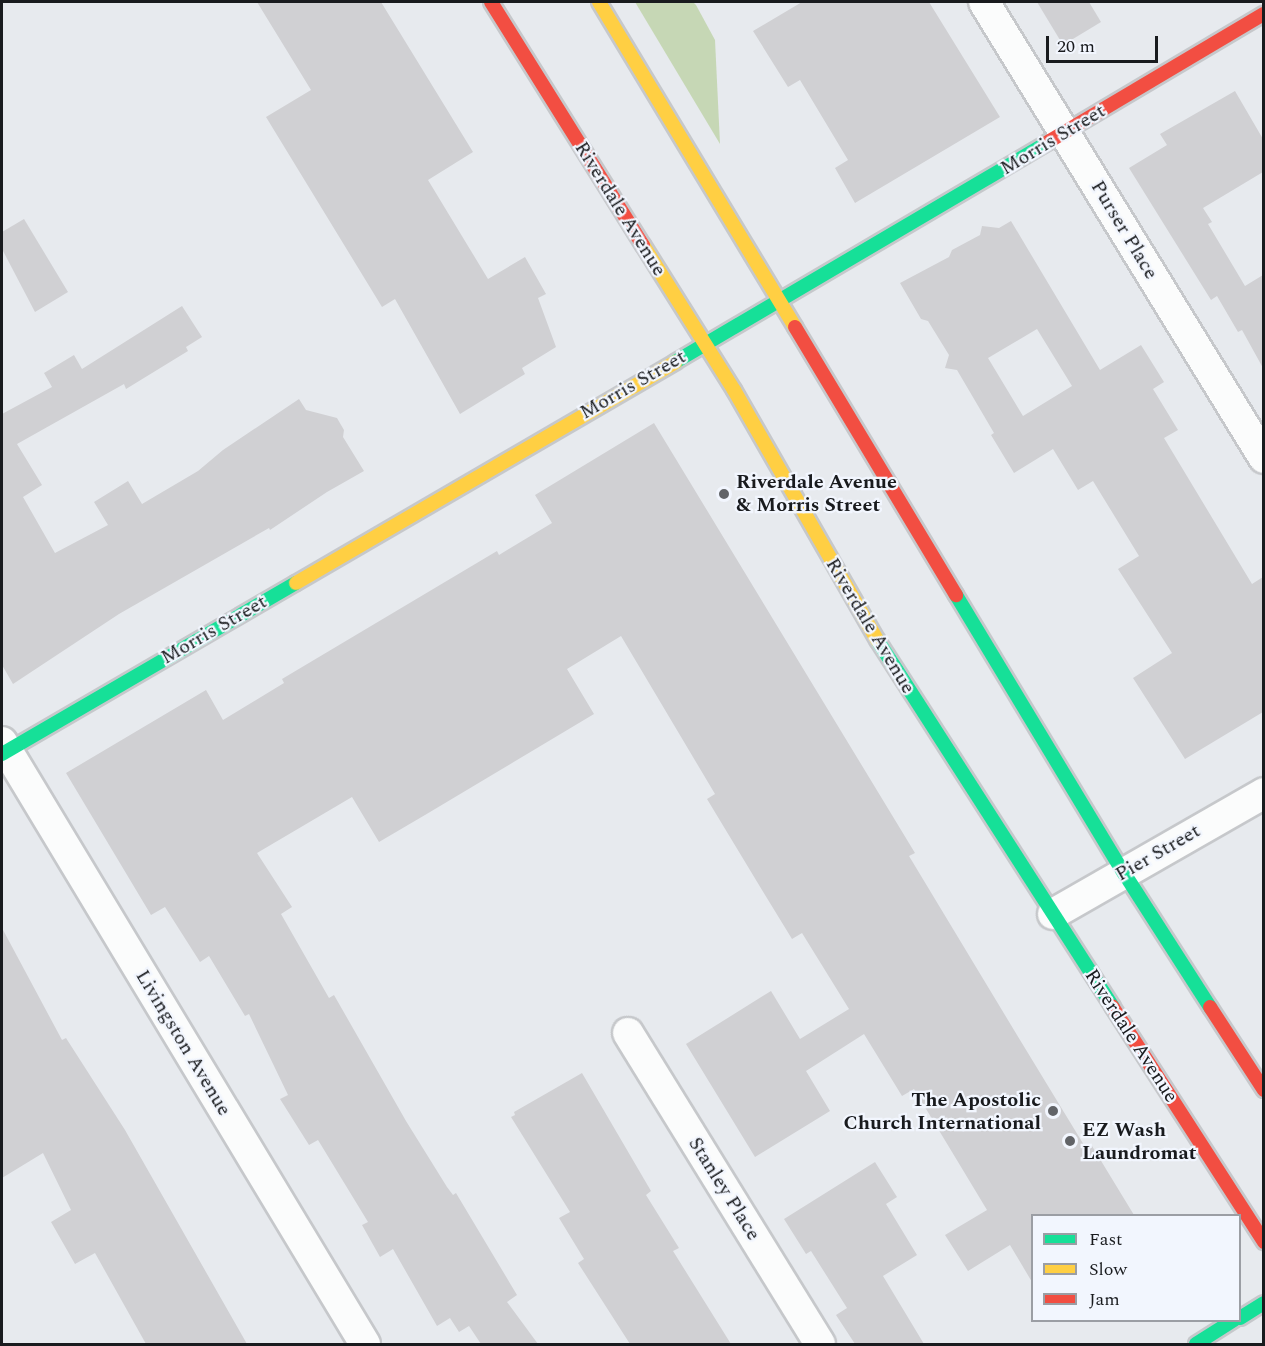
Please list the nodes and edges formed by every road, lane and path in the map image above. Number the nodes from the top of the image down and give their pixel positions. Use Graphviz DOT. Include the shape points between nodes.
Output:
graph roads {
  1 [pos="490,2"];
  2 [pos="598,2"];
  3 [pos="984,2"];
  4 [pos="1263,14"];
  5 [pos="1064,133"];
  6 [pos="778,302"];
  7 [pos="704,344"];
  8 [pos="1263,458"];
  9 [pos="3,749"];
  10 [pos="1263,793"];
  11 [pos="1124,873"];
  12 [pos="1053,914"];
  13 [pos="628,1034"];
  14 [pos="1263,1090"];
  15 [pos="1263,1242"];
  16 [pos="1263,1303"];
  17 [pos="1241,1317"];
  18 [pos="1231,1322"];
  19 [pos="365,1344"];
  20 [pos="820,1344"];
  21 [pos="1196,1344"];
  1 -- 7 [label="main road, Riverdale Avenue"];
  2 -- 6 [label="main road"];
  3 -- 5 [label="street, Purser Place"];
  4 -- 5 [label="main road, Morris Street"];
  5 -- 6 [label="main road, Morris Street"];
  5 -- 8 [label="street, Purser Place"];
  6 -- 7 [label="main road, Morris Street"];
  6 -- 11 [label="main road"];
  7 -- 9 [label="main road, Morris Street"];
  7 -- 12 [label="main road, Riverdale Avenue" via="895,670"];
  9 -- 19 [label="street, Livingston Avenue"];
  10 -- 11 [label="street, Pier Street"];
  11 -- 12 [label="street, Pier Street"];
  11 -- 14 [label="main road"];
  12 -- 15 [label="main road, Riverdale Avenue"];
  13 -- 20 [label="street, Stanley Place"];
  16 -- 17 [label="main road"];
  18 -- 21 [label="main road"];
}
